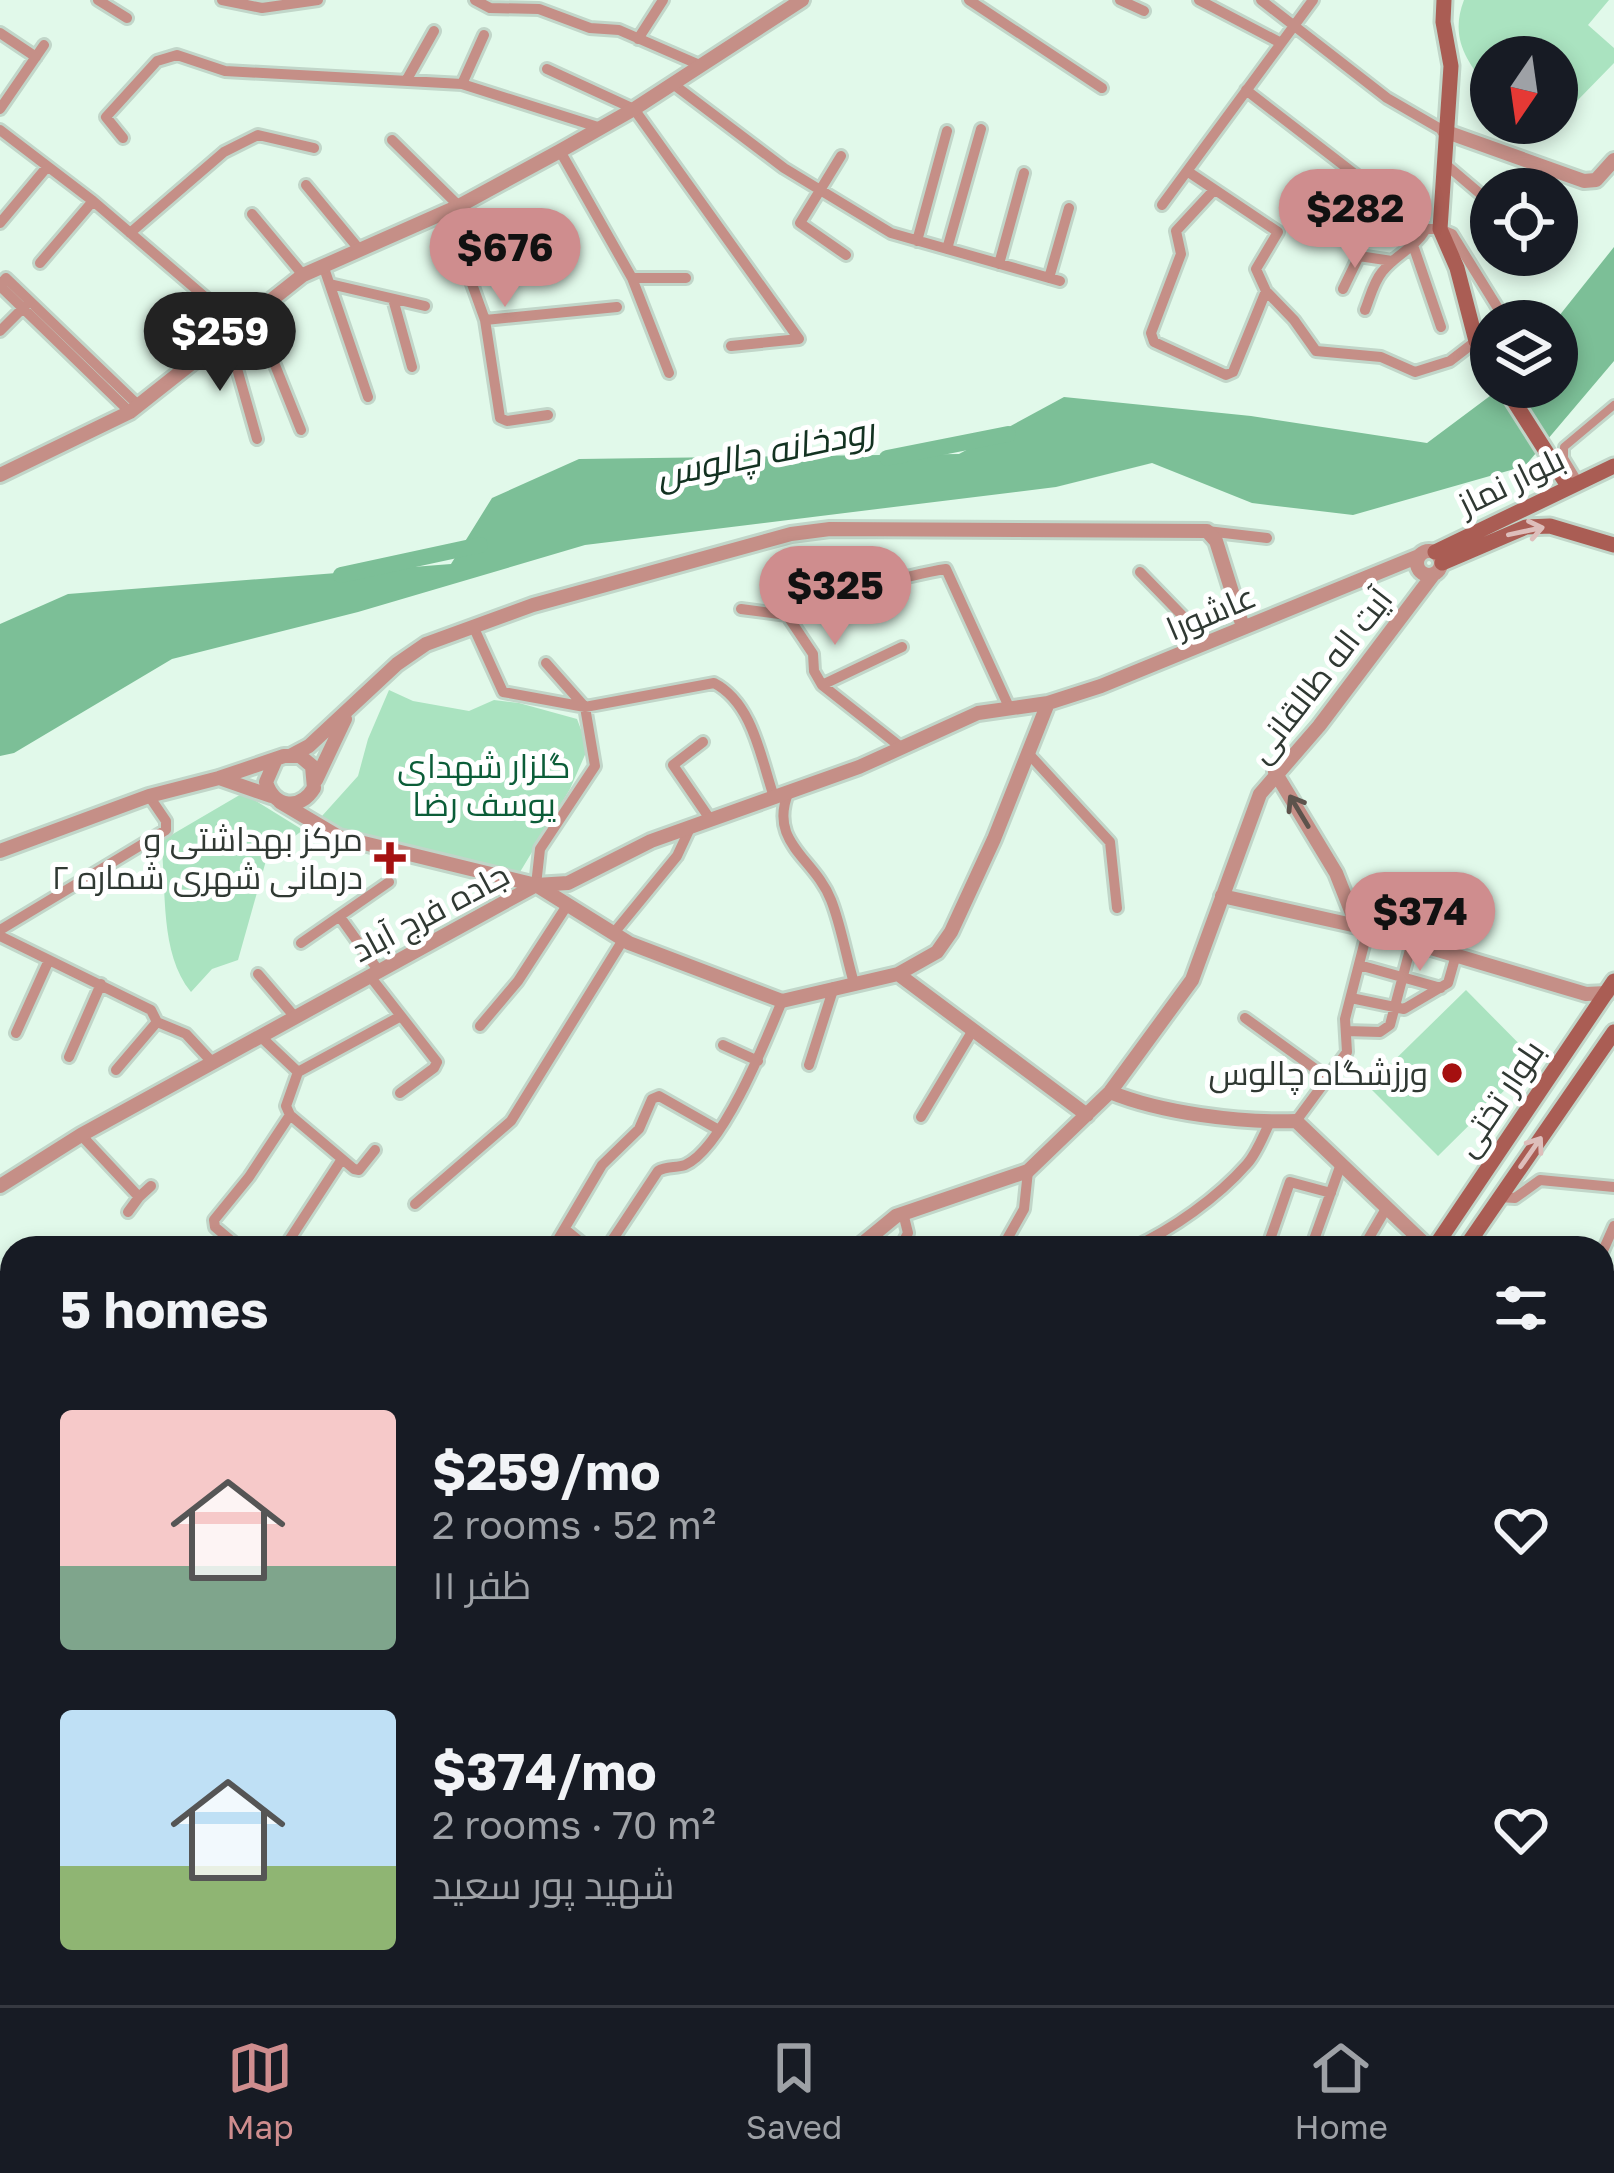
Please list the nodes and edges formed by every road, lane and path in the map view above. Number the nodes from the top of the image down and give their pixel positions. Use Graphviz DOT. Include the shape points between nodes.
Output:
graph roads {
  1 [pos="98,0"];
  2 [pos="223,0"];
  3 [pos="318,0"];
  4 [pos="475,0"];
  5 [pos="663,0"];
  6 [pos="968,0"];
  7 [pos="1120,0"];
  8 [pos="1198,0"];
  9 [pos="1261,0"];
  10 [pos="1313,0"];
  11 [pos="1444,0"];
  12 [pos="793,2"];
  13 [pos="532,4"];
  14 [pos="1144,11"];
  15 [pos="127,18"];
  16 [pos="1296,24"];
  17 [pos="434,31"];
  18 [pos="0,33"];
  19 [pos="484,35"];
  20 [pos="638,39"];
  21 [pos="1281,43"];
  22 [pos="44,45"];
  23 [pos="36,57"];
  24 [pos="702,66"];
  25 [pos="547,70"];
  26 [pos="406,81"];
  27 [pos="462,84"];
  28 [pos="673,84"];
  29 [pos="1102,88"];
  30 [pos="1246,90"];
  31 [pos="0,109"];
  32 [pos="634,109"];
  33 [pos="602,128"];
  34 [pos="981,129"];
  35 [pos="0,130"];
  36 [pos="947,130"];
  37 [pos="1444,131"];
  38 [pos="123,138"];
  39 [pos="392,140"];
  40 [pos="314,148"];
  41 [pos="560,152"];
  42 [pos="841,155"];
  43 [pos="1614,160"];
  44 [pos="1444,163"];
  45 [pos="47,167"];
  46 [pos="1187,171"];
  47 [pos="1024,173"];
  48 [pos="306,185"];
  49 [pos="1470,185"];
  50 [pos="1214,190"];
  51 [pos="819,192"];
  52 [pos="93,201"];
  53 [pos="1162,205"];
  54 [pos="1069,208"];
  55 [pos="453,209"];
  56 [pos="252,214"];
  57 [pos="0,223"];
  58 [pos="1433,229"];
  59 [pos="130,233"];
  60 [pos="917,241"];
  61 [pos="1414,248"];
  62 [pos="359,249"];
  63 [pos="947,249"];
  64 [pos="846,255"];
  65 [pos="1392,261"];
  66 [pos="40,262"];
  67 [pos="999,264"];
  68 [pos="323,265"];
  69 [pos="303,275"];
  70 [pos="632,278"];
  71 [pos="686,278"];
  72 [pos="330,284"];
  73 [pos="0,285"];
  74 [pos="1343,289"];
  75 [pos="1266,290"];
  76 [pos="393,299"];
  77 [pos="1493,300"];
  78 [pos="26,304"];
  79 [pos="425,305"];
  80 [pos="617,307"];
  81 [pos="1365,310"];
  82 [pos="255,315"];
  83 [pos="1470,318"];
  84 [pos="485,320"];
  85 [pos="1441,327"];
  86 [pos="0,331"];
  87 [pos="234,332"];
  88 [pos="730,346"];
  89 [pos="1470,346"];
  90 [pos="412,367"];
  91 [pos="669,373"];
  92 [pos="368,397"];
  93 [pos="1614,405"];
  94 [pos="1518,408"];
  95 [pos="135,410"];
  96 [pos="548,415"];
  97 [pos="301,430"];
  98 [pos="257,439"];
  99 [pos="1549,456"];
  100 [pos="1614,466"];
  101 [pos="0,475"];
  102 [pos="1573,484"];
  103 [pos="1541,499"];
  104 [pos="1207,530"];
  105 [pos="1267,538"];
  106 [pos="1614,545"];
  107 [pos="1428,565"];
  108 [pos="1140,572"];
  109 [pos="845,584"];
  110 [pos="741,609"];
  111 [pos="472,626"];
  112 [pos="1243,626"];
  113 [pos="1208,642"];
  114 [pos="902,646"];
  115 [pos="546,663"];
  116 [pos="822,686"];
  117 [pos="1048,704"];
  118 [pos="1010,706"];
  119 [pos="585,707"];
  120 [pos="350,709"];
  121 [pos="703,742"];
  122 [pos="902,748"];
  123 [pos="1027,752"];
  124 [pos="284,757"];
  125 [pos="1275,772"];
  126 [pos="219,778"];
  127 [pos="313,788"];
  128 [pos="782,794"];
  129 [pos="148,796"];
  130 [pos="276,799"];
  131 [pos="710,819"];
  132 [pos="312,823"];
  133 [pos="691,826"];
  134 [pos="0,851"];
  135 [pos="389,882"];
  136 [pos="536,885"];
  137 [pos="1222,896"];
  138 [pos="568,904"];
  139 [pos="1117,908"];
  140 [pos="340,917"];
  141 [pos="1362,928"];
  142 [pos="0,933"];
  143 [pos="618,937"];
  144 [pos="301,943"];
  145 [pos="1412,943"];
  146 [pos="1456,955"];
  147 [pos="49,959"];
  148 [pos="1359,964"];
  149 [pos="374,973"];
  150 [pos="258,974"];
  151 [pos="898,974"];
  152 [pos="1403,977"];
  153 [pos="854,983"];
  154 [pos="101,984"];
  155 [pos="834,987"];
  156 [pos="1610,987"];
  157 [pos="1442,988"];
  158 [pos="1586,994"];
  159 [pos="1351,998"];
  160 [pos="782,1001"];
  161 [pos="1395,1010"];
  162 [pos="1593,1012"];
  163 [pos="401,1016"];
  164 [pos="295,1017"];
  165 [pos="1245,1018"];
  166 [pos="157,1022"];
  167 [pos="480,1026"];
  168 [pos="973,1030"];
  169 [pos="1346,1030"];
  170 [pos="1614,1032"];
  171 [pos="16,1033"];
  172 [pos="260,1036"];
  173 [pos="723,1045"];
  174 [pos="69,1057"];
  175 [pos="758,1061"];
  176 [pos="212,1062"];
  177 [pos="809,1065"];
  178 [pos="116,1070"];
  179 [pos="298,1072"];
  180 [pos="1328,1078"];
  181 [pos="400,1093"];
  182 [pos="1110,1093"];
  183 [pos="290,1114"];
  184 [pos="1088,1115"];
  185 [pos="921,1117"];
  186 [pos="1296,1121"];
  187 [pos="1270,1122"];
  188 [pos="718,1130"];
  189 [pos="81,1135"];
  190 [pos="376,1150"];
  191 [pos="342,1160"];
  192 [pos="1340,1164"];
  193 [pos="1028,1171"];
  194 [pos="3,1178"];
  195 [pos="151,1186"];
  196 [pos="1614,1187"];
  197 [pos="1331,1193"];
  198 [pos="139,1197"];
  199 [pos="1499,1197"];
  200 [pos="415,1204"];
  201 [pos="1387,1207"];
  202 [pos="128,1213"];
  203 [pos="903,1213"];
  204 [pos="566,1230"];
  205 [pos="225,1236"];
  206 [pos="292,1236"];
  207 [pos="562,1236"];
  208 [pos="573,1236"];
  209 [pos="616,1236"];
  210 [pos="873,1236"];
  211 [pos="906,1236"];
  212 [pos="1009,1236"];
  213 [pos="1157,1236"];
  214 [pos="1271,1236"];
  215 [pos="1315,1236"];
  216 [pos="1370,1236"];
  217 [pos="1419,1236"];
  218 [pos="1440,1236"];
  219 [pos="1473,1236"];
  1 -- 15 [label="street"];
  2 -- 3 [label="street" via="262,8"];
  4 -- 13 [label="street" via="490,8"];
  5 -- 20 [label="street"];
  6 -- 29 [label="street"];
  7 -- 14 [label="street"];
  8 -- 21 [label="street"];
  9 -- 16 [label="street"];
  10 -- 16 [label="street"];
  11 -- 37 [label="main road" via="1451,66"];
  12 -- 24 [label="street"];
  13 -- 20 [label="street"];
  16 -- 21 [label="street"];
  16 -- 37 [label="street" via="1387,98"];
  17 -- 26 [label="street"];
  18 -- 23 [label="street"];
  19 -- 27 [label="street"];
  20 -- 24 [label="street"];
  21 -- 30 [label="street"];
  22 -- 23 [label="street"];
  23 -- 31 [label="street"];
  24 -- 28 [label="street"];
  25 -- 32 [label="street"];
  26 -- 27 [label="street"];
  26 -- 38 [label="street" via="225,71 169,56 106,117"];
  27 -- 33 [label="street"];
  28 -- 32 [label="street"];
  28 -- 51 [label="street"];
  30 -- 46 [label="street"];
  30 -- 58 [label="street"];
  32 -- 33 [label="street"];
  32 -- 88 [label="street" via="799,339"];
  33 -- 41 [label="street"];
  34 -- 63 [label="street"];
  35 -- 45 [label="street"];
  36 -- 60 [label="street"];
  37 -- 43 [label="street" via="1584,181 1596,180"];
  37 -- 44 [label="main road"];
  39 -- 55 [label="street"];
  40 -- 59 [label="street" via="258,135 224,152"];
  41 -- 55 [label="street"];
  41 -- 70 [label="street"];
  42 -- 51 [label="street"];
  44 -- 49 [label="street"];
  44 -- 58 [label="main road"];
  45 -- 52 [label="street"];
  45 -- 57 [label="street"];
  46 -- 50 [label="street"];
  46 -- 53 [label="street"];
  47 -- 67 [label="street"];
  48 -- 62 [label="street"];
  50 -- 75 [label="street" via="1278,232 1256,269"];
  50 -- 75 [label="street" via="1177,231 1181,254 1154,342 1233,372"];
  51 -- 60 [label="street"];
  51 -- 64 [label="street" via="800,224"];
  52 -- 59 [label="street"];
  52 -- 66 [label="street"];
  54 -- 67 [label="street" via="1054,279"];
  55 -- 62 [label="street"];
  55 -- 84 [label="street"];
  56 -- 69 [label="street"];
  58 -- 61 [label="street"];
  58 -- 77 [label="street" via="1452,234"];
  58 -- 83 [label="main road" via="1457,268"];
  59 -- 87 [label="street"];
  60 -- 63 [label="street"];
  61 -- 65 [label="street"];
  61 -- 85 [label="street"];
  62 -- 68 [label="street"];
  63 -- 67 [label="street"];
  65 -- 74 [label="street" via="1359,256"];
  65 -- 81 [label="street"];
  68 -- 69 [label="street"];
  68 -- 72 [label="street"];
  69 -- 82 [label="street"];
  70 -- 71 [label="street"];
  70 -- 91 [label="street"];
  72 -- 76 [label="street"];
  72 -- 92 [label="street"];
  73 -- 78 [label="street" via="6,278"];
  75 -- 89 [label="street" via="1316,351 1381,357 1415,372"];
  76 -- 79 [label="street"];
  76 -- 90 [label="street"];
  78 -- 86 [label="street"];
  78 -- 95 [label="street"];
  80 -- 84 [label="street"];
  82 -- 87 [label="street"];
  82 -- 97 [label="street"];
  84 -- 96 [label="street" via="500,418"];
  87 -- 95 [label="street"];
  87 -- 98 [label="street"];
  93 -- 102 [label="street" via="1564,447"];
  94 -- 99 [label="main road"];
  95 -- 101 [label="street"];
  99 -- 102 [label="main road"];
  99 -- 103 [label="main road"];
  100 -- 102 [label="main road, بلوار نماز"];
  102 -- 103 [label="main road, بلوار نماز"];
  103 -- 107 [label="main road, بلوار نماز"];
  104 -- 105 [label="street"];
  104 -- 111 [label="street" via="830,529"];
  104 -- 112 [label="street"];
  107 -- 106 [label="main road, بلوار نماز, one-way" via="1526,527"];
  107 -- 112 [label="street, عاشورا" via="1395,566"];
  107 -- 125 [label="street, آیت اله طالقانی" via="1418,595"];
  108 -- 113 [label="street"];
  109 -- 118 [label="street" via="946,569"];
  110 -- 116 [label="street" via="787,615 813,654"];
  111 -- 119 [label="street" via="503,692"];
  111 -- 120 [label="street" via="426,644"];
  112 -- 113 [label="street, عاشورا"];
  113 -- 117 [label="street, عاشورا"];
  114 -- 116 [label="street"];
  115 -- 119 [label="street"];
  116 -- 122 [label="street"];
  117 -- 118 [label="street, جاده فرج آباد"];
  117 -- 123 [label="street"];
  118 -- 122 [label="street, جاده فرج آباد"];
  119 -- 128 [label="street" via="715,683 747,716"];
  119 -- 136 [label="street" via="595,766 540,849"];
  120 -- 124 [label="street"];
  120 -- 127 [label="street"];
  121 -- 131 [label="street" via="673,765"];
  122 -- 128 [label="street, جاده فرج آباد"];
  123 -- 139 [label="street" via="1110,842"];
  123 -- 151 [label="street" via="951,932 937,952"];
  124 -- 126 [label="street"];
  124 -- 127 [label="street" via="306,760"];
  124 -- 130 [label="street" via="266,773"];
  125 -- 137 [label="street, آیت اله طالقانی"];
  141 -- 125 [label="street, one-way"];
  126 -- 129 [label="street"];
  126 -- 130 [label="street"];
  127 -- 130 [label="street" via="296,804"];
  127 -- 132 [label="street"];
  128 -- 131 [label="street, جاده فرج آباد"];
  128 -- 153 [label="street" via="786,835 831,899"];
  129 -- 134 [label="street"];
  129 -- 142 [label="street" via="166,830"];
  130 -- 132 [label="street"];
  131 -- 133 [label="street, جاده فرج آباد"];
  132 -- 136 [label="street" via="339,837"];
  133 -- 136 [label="street, جاده فرج آباد" via="568,883"];
  133 -- 143 [label="street"];
  135 -- 140 [label="street"];
  136 -- 138 [label="street"];
  136 -- 149 [label="street, جاده فرج آباد"];
  137 -- 141 [label="street"];
  137 -- 182 [label="street, آیت اله طالقانی" via="1192,980"];
  138 -- 143 [label="street"];
  138 -- 167 [label="street"];
  140 -- 144 [label="street"];
  140 -- 149 [label="street"];
  141 -- 145 [label="street"];
  141 -- 148 [label="street"];
  142 -- 147 [label="street"];
  143 -- 160 [label="street"];
  143 -- 200 [label="street" via="511,1121"];
  145 -- 146 [label="street"];
  145 -- 152 [label="street"];
  146 -- 157 [label="street"];
  146 -- 158 [label="street"];
  147 -- 154 [label="street"];
  147 -- 171 [label="street"];
  148 -- 152 [label="street"];
  148 -- 159 [label="street"];
  149 -- 163 [label="street"];
  149 -- 164 [label="street, جاده فرج آباد"];
  150 -- 164 [label="street"];
  151 -- 153 [label="street"];
  151 -- 168 [label="street"];
  152 -- 157 [label="street"];
  152 -- 161 [label="street"];
  153 -- 155 [label="street"];
  154 -- 166 [label="street" via="152,1010"];
  154 -- 174 [label="street"];
  155 -- 160 [label="street"];
  155 -- 177 [label="street"];
  156 -- 158 [label="street"];
  156 -- 162 [label="main road, بلوار تختی"];
  157 -- 161 [label="street"];
  158 -- 162 [label="street"];
  159 -- 161 [label="street"];
  159 -- 169 [label="street"];
  160 -- 175 [label="street"];
  161 -- 169 [label="street" via="1380,1032"];
  162 -- 218 [label="main road, بلوار تختی"];
  163 -- 179 [label="street"];
  163 -- 181 [label="street" via="436,1062"];
  164 -- 172 [label="street, جاده فرج آباد"];
  165 -- 180 [label="street"];
  166 -- 176 [label="street" via="186,1034"];
  166 -- 178 [label="street"];
  168 -- 184 [label="street"];
  168 -- 185 [label="street"];
  169 -- 180 [label="street" via="1347,1052"];
  199 -- 170 [label="main road, بلوار تختی, one-way"];
  172 -- 176 [label="street, جاده فرج آباد"];
  172 -- 179 [label="street"];
  173 -- 175 [label="street"];
  175 -- 188 [label="street"];
  176 -- 189 [label="street, جاده فرج آباد"];
  179 -- 183 [label="street"];
  180 -- 186 [label="street"];
  182 -- 184 [label="street, آیت اله طالقانی"];
  182 -- 187 [label="street"];
  183 -- 191 [label="street"];
  183 -- 205 [label="street" via="214,1220"];
  184 -- 193 [label="street, آیت اله طالقانی"];
  186 -- 187 [label="street"];
  186 -- 192 [label="street"];
  187 -- 213 [label="street" via="1251,1161"];
  188 -- 204 [label="street" via="652,1099"];
  188 -- 209 [label="street" via="683,1166 658,1171"];
  189 -- 194 [label="street, جاده فرج آباد"];
  189 -- 198 [label="street"];
  190 -- 191 [label="street" via="359,1170"];
  191 -- 206 [label="street"];
  192 -- 197 [label="street"];
  192 -- 201 [label="street"];
  193 -- 203 [label="street, آیت اله طالقانی"];
  193 -- 212 [label="street" via="1024,1209"];
  195 -- 198 [label="street"];
  196 -- 199 [label="street" via="1540,1180 1515,1198"];
  197 -- 214 [label="street" via="1290,1181"];
  197 -- 215 [label="street"];
  198 -- 202 [label="street"];
  199 -- 219 [label="main road, بلوار تختی"];
  201 -- 216 [label="street"];
  201 -- 217 [label="street"];
  203 -- 210 [label="street, آیت اله طالقانی"];
  203 -- 211 [label="street"];
  204 -- 207 [label="street"];
  204 -- 208 [label="street"];
}
